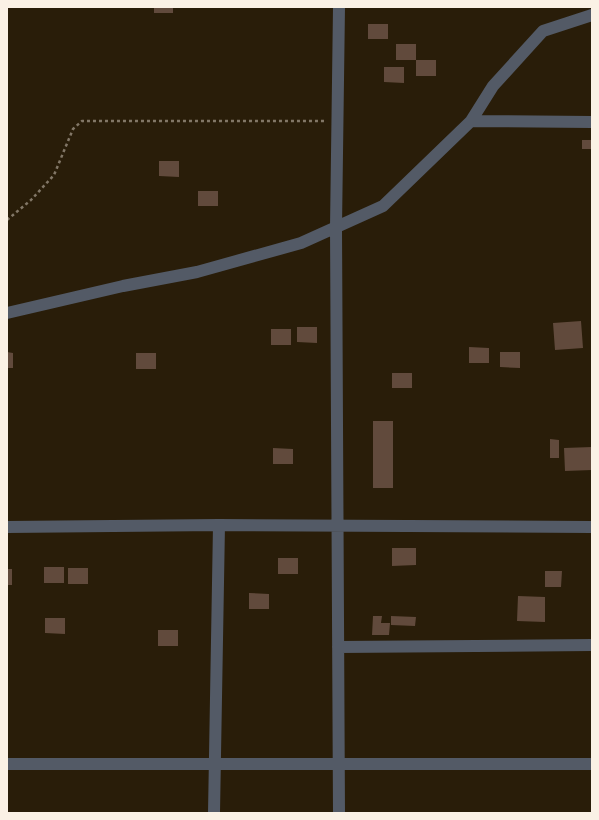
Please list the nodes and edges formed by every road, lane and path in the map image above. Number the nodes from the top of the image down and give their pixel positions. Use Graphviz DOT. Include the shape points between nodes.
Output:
graph roads {
  1 [pos="340,7"];
  2 [pos="592,15"];
  3 [pos="338,121"];
  4 [pos="471,121"];
  5 [pos="592,122"];
  6 [pos="7,220"];
  7 [pos="336,227"];
  8 [pos="7,313"];
  9 [pos="219,525"];
  10 [pos="338,526"];
  11 [pos="592,527"];
  12 [pos="7,528"];
  13 [pos="592,645"];
  14 [pos="338,647"];
  15 [pos="7,764"];
  16 [pos="215,764"];
  17 [pos="338,764"];
  18 [pos="592,764"];
  19 [pos="214,813"];
  20 [pos="339,813"];
  1 -- 3 [label="street"];
  2 -- 4 [label="street" via="543,31 493,86"];
  3 -- 6 [label="path" via="82,121 73,129 54,175 31,200"];
  3 -- 7 [label="street"];
  4 -- 5 [label="street"];
  4 -- 7 [label="street" via="383,206"];
  7 -- 8 [label="street" via="301,243 197,272"];
  7 -- 10 [label="street"];
  9 -- 10 [label="street"];
  9 -- 12 [label="street"];
  9 -- 16 [label="street"];
  10 -- 11 [label="street"];
  10 -- 14 [label="street"];
  13 -- 14 [label="street"];
  14 -- 17 [label="street"];
  15 -- 16 [label="street"];
  16 -- 17 [label="street"];
  16 -- 19 [label="street"];
  17 -- 18 [label="street"];
  17 -- 20 [label="street"];
}
